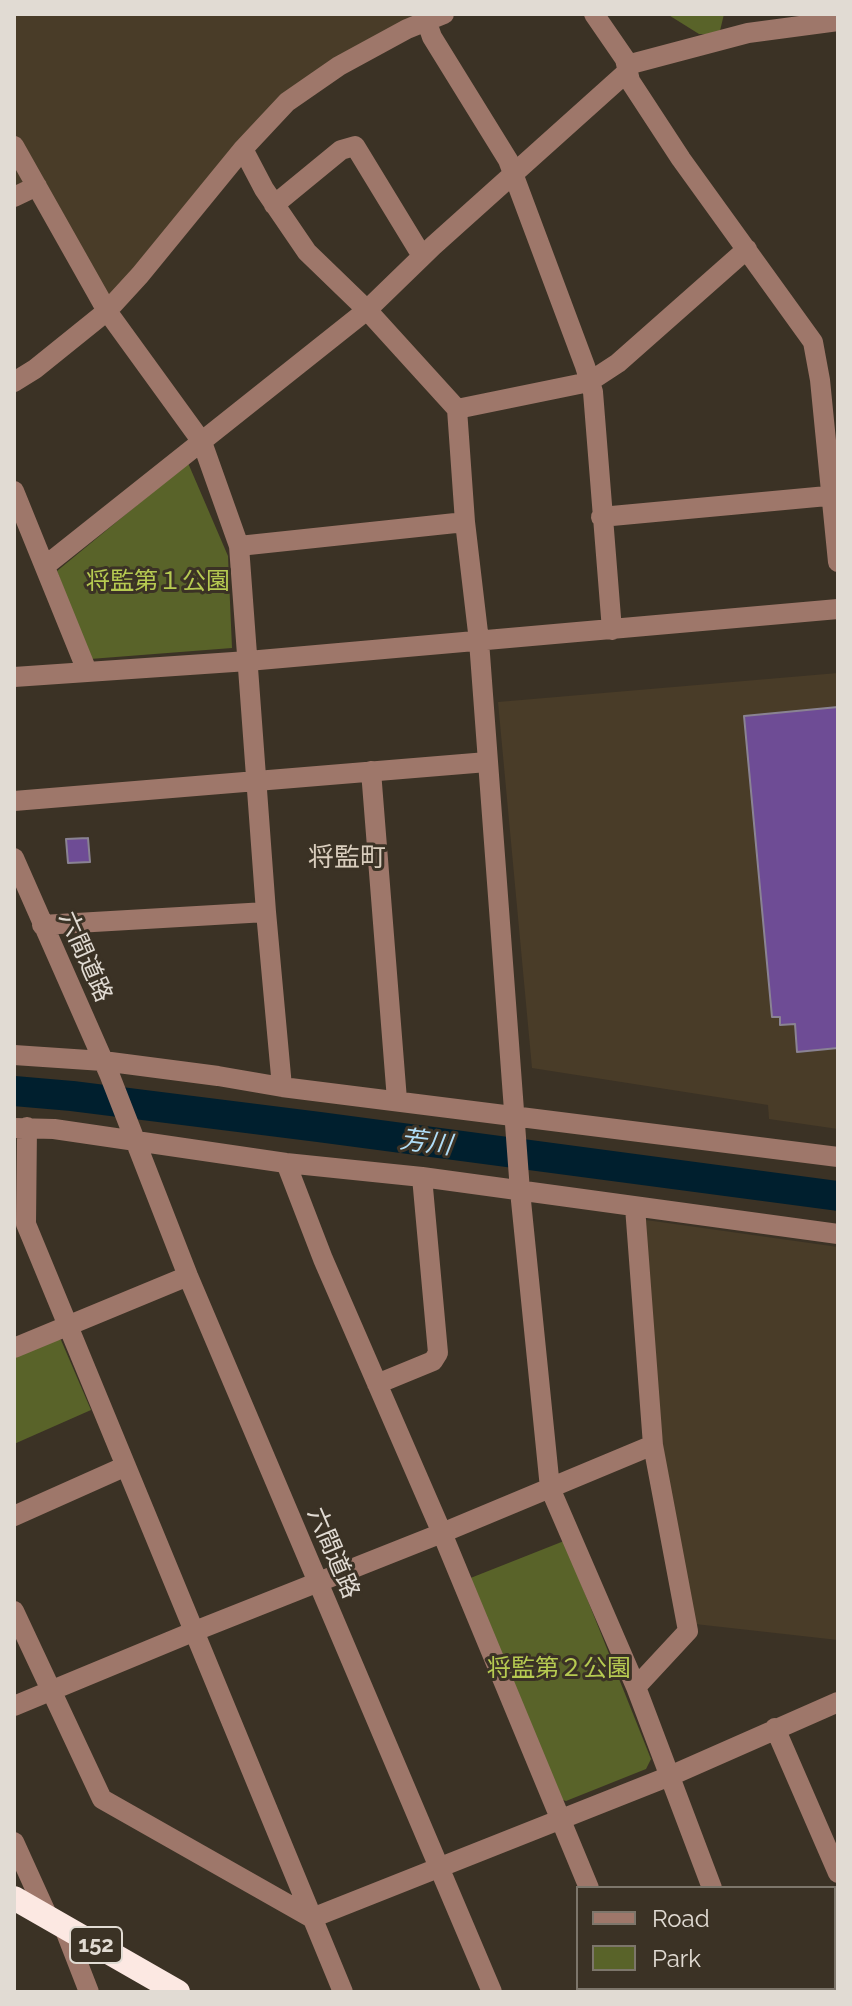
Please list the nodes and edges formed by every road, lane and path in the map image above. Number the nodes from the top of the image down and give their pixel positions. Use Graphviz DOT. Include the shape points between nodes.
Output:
graph roads {
  1 [pos="594,14"];
  2 [pos="431,16"];
  3 [pos="838,21"];
  4 [pos="627,68"];
  5 [pos="14,146"];
  6 [pos="243,149"];
  7 [pos="514,175"];
  8 [pos="37,186"];
  9 [pos="14,197"];
  10 [pos="274,205"];
  11 [pos="747,249"];
  12 [pos="422,256"];
  13 [pos="367,310"];
  14 [pos="107,311"];
  15 [pos="829,380"];
  16 [pos="14,382"];
  17 [pos="589,382"];
  18 [pos="457,409"];
  19 [pos="202,442"];
  20 [pos="14,491"];
  21 [pos="835,495"];
  22 [pos="601,517"];
  23 [pos="465,522"];
  24 [pos="239,546"];
  25 [pos="838,562"];
  26 [pos="45,566"];
  27 [pos="838,609"];
  28 [pos="612,630"];
  29 [pos="479,641"];
  30 [pos="248,661"];
  31 [pos="87,671"];
  32 [pos="14,677"];
  33 [pos="487,762"];
  34 [pos="371,771"];
  35 [pos="258,779"];
  36 [pos="14,801"];
  37 [pos="14,858"];
  38 [pos="266,912"];
  39 [pos="42,925"];
  40 [pos="14,1055"];
  41 [pos="107,1068"];
  42 [pos="282,1087"];
  43 [pos="397,1100"];
  44 [pos="515,1120"];
  45 [pos="21,1127"];
  46 [pos="133,1136"];
  47 [pos="838,1157"];
  48 [pos="286,1163"];
  49 [pos="422,1177"];
  50 [pos="520,1187"];
  51 [pos="635,1207"];
  52 [pos="20,1226"];
  53 [pos="838,1234"];
  54 [pos="188,1276"];
  55 [pos="69,1326"];
  56 [pos="14,1348"];
  57 [pos="377,1384"];
  58 [pos="653,1445"];
  59 [pos="126,1466"];
  60 [pos="550,1488"];
  61 [pos="14,1516"];
  62 [pos="442,1533"];
  63 [pos="317,1583"];
  64 [pos="14,1611"];
  65 [pos="195,1631"];
  66 [pos="636,1687"];
  67 [pos="50,1690"];
  68 [pos="838,1702"];
  69 [pos="14,1706"];
  70 [pos="775,1728"];
  71 [pos="670,1776"];
  72 [pos="561,1820"];
  73 [pos="14,1842"];
  74 [pos="441,1869"];
  75 [pos="838,1873"];
  76 [pos="588,1886"];
  77 [pos="711,1886"];
  78 [pos="14,1898"];
  79 [pos="312,1918"];
  80 [pos="55,1921"];
  81 [pos="89,1992"];
  82 [pos="178,1992"];
  83 [pos="343,1992"];
  84 [pos="492,1992"];
  1 -- 4 [label="street"];
  2 -- 6 [label="street" via="339,66 287,102"];
  2 -- 7 [label="street" via="432,37"];
  3 -- 4 [label="street" via="748,33"];
  4 -- 7 [label="street"];
  4 -- 11 [label="street" via="672,146"];
  5 -- 8 [label="street"];
  6 -- 10 [label="street"];
  6 -- 14 [label="street"];
  7 -- 12 [label="street"];
  7 -- 17 [label="street"];
  8 -- 9 [label="street"];
  8 -- 14 [label="street"];
  10 -- 12 [label="street" via="341,150 355,146"];
  10 -- 13 [label="street" via="307,252"];
  11 -- 15 [label="street" via="813,342"];
  11 -- 17 [label="street" via="618,363"];
  12 -- 13 [label="street"];
  13 -- 18 [label="street"];
  13 -- 19 [label="street"];
  14 -- 16 [label="street"];
  14 -- 19 [label="street"];
  15 -- 21 [label="street"];
  17 -- 18 [label="street"];
  17 -- 22 [label="street"];
  18 -- 23 [label="street"];
  19 -- 24 [label="street"];
  19 -- 26 [label="street"];
  20 -- 26 [label="street"];
  21 -- 22 [label="street"];
  21 -- 25 [label="street"];
  22 -- 28 [label="street"];
  23 -- 24 [label="street"];
  23 -- 29 [label="street"];
  24 -- 30 [label="street"];
  26 -- 31 [label="street"];
  27 -- 28 [label="street"];
  28 -- 29 [label="street"];
  29 -- 30 [label="street"];
  29 -- 33 [label="street"];
  30 -- 31 [label="street"];
  30 -- 35 [label="street"];
  31 -- 32 [label="street"];
  33 -- 34 [label="street"];
  33 -- 44 [label="street"];
  34 -- 35 [label="street"];
  34 -- 43 [label="street"];
  35 -- 36 [label="street"];
  35 -- 38 [label="street"];
  37 -- 39 [label="street, 六間道路"];
  38 -- 39 [label="street"];
  38 -- 42 [label="street"];
  39 -- 41 [label="street, 六間道路"];
  40 -- 41 [label="street"];
  41 -- 42 [label="street" via="218,1076"];
  41 -- 46 [label="street, 六間道路"];
  42 -- 43 [label="street"];
  43 -- 44 [label="street"];
  44 -- 47 [label="street"];
  44 -- 50 [label="street"];
  45 -- 46 [label="street"];
  45 -- 52 [label="street"];
  46 -- 48 [label="street"];
  46 -- 54 [label="street, 六間道路"];
  48 -- 49 [label="street"];
  48 -- 57 [label="street"];
  49 -- 50 [label="street"];
  49 -- 57 [label="street" via="437,1358"];
  50 -- 51 [label="street"];
  50 -- 60 [label="street"];
  51 -- 53 [label="street"];
  51 -- 58 [label="street"];
  52 -- 55 [label="street"];
  54 -- 55 [label="street"];
  54 -- 63 [label="street, 六間道路"];
  55 -- 56 [label="street"];
  55 -- 59 [label="street"];
  57 -- 62 [label="street"];
  58 -- 60 [label="street"];
  58 -- 66 [label="street" via="688,1631"];
  59 -- 61 [label="street"];
  59 -- 65 [label="street"];
  60 -- 62 [label="street"];
  60 -- 66 [label="street"];
  62 -- 63 [label="street"];
  62 -- 72 [label="street"];
  63 -- 65 [label="street"];
  63 -- 74 [label="street, 六間道路"];
  64 -- 67 [label="street"];
  65 -- 67 [label="street"];
  65 -- 79 [label="street"];
  66 -- 71 [label="street"];
  67 -- 69 [label="street"];
  67 -- 79 [label="street" via="107,1804"];
  68 -- 70 [label="street"];
  70 -- 71 [label="street"];
  70 -- 75 [label="street"];
  71 -- 72 [label="street"];
  71 -- 77 [label="street"];
  72 -- 74 [label="street"];
  72 -- 76 [label="street"];
  73 -- 80 [label="street"];
  74 -- 79 [label="street"];
  74 -- 84 [label="street, 六間道路"];
  78 -- 80 [label="highway, 152"];
  79 -- 83 [label="street"];
  80 -- 81 [label="street"];
  80 -- 82 [label="highway, 152"];
}
